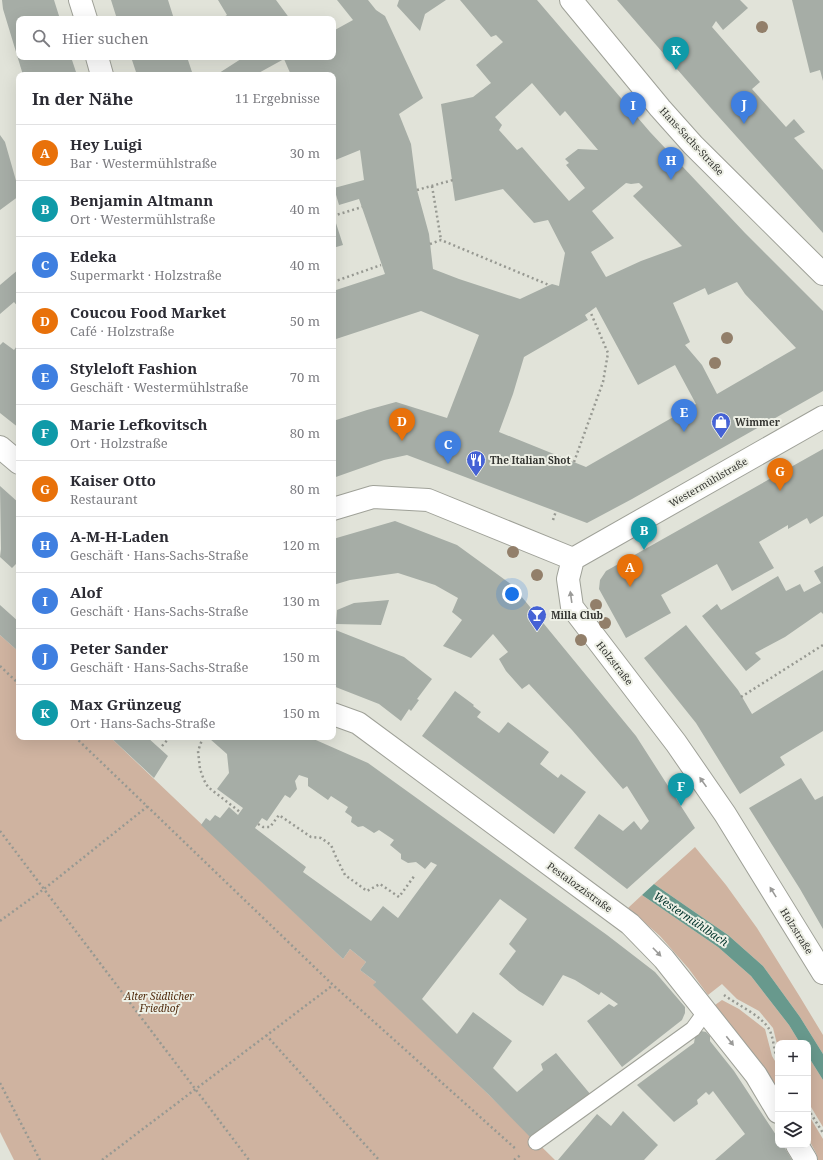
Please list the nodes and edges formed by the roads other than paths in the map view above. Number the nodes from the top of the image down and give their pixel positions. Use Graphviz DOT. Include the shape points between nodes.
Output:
graph roads {
  1 [pos="80,0"];
  2 [pos="571,0"];
  3 [pos="85,16"];
  4 [pos="98,60"];
  5 [pos="101,72"];
  6 [pos="823,274"];
  7 [pos="823,417"];
  8 [pos="0,447"];
  9 [pos="16,460"];
  10 [pos="336,508"];
  11 [pos="573,559"];
  12 [pos="336,715"];
  13 [pos="823,972"];
  14 [pos="706,1010"];
  15 [pos="775,1107"];
  16 [pos="536,1142"];
  17 [pos="799,1148"];
  18 [pos="806,1160"];
  1 -- 3 [label="street"];
  2 -- 6 [label="street, Hans-Sachs-Straße" via="693,145"];
  4 -- 5 [label="street"];
  7 -- 11 [label="street, Westermühlstraße"];
  8 -- 9 [label="street"];
  10 -- 11 [label="street" via="373,497 428,500"];
  13 -- 11 [label="street, Holzstraße, one-way" via="721,808 676,743 572,607 568,579"];
  12 -- 14 [label="street, Pestalozzistraße, one-way" via="358,723 630,924 664,959"];
  14 -- 15 [label="street, Pestalozzistraße, one-way" via="756,1075"];
  14 -- 16 [label="lane" via="693,1029"];
  17 -- 18 [label="street"];
}
